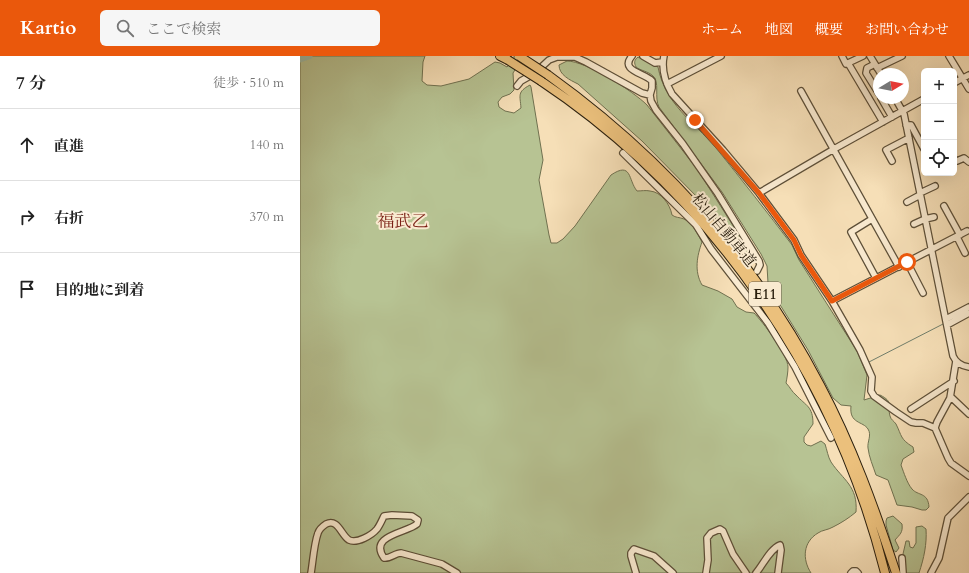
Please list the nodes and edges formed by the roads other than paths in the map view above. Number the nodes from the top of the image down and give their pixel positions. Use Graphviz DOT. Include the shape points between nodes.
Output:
graph roads {
  1 [pos="500,56"];
  2 [pos="519,56"];
  3 [pos="632,56"];
  4 [pos="643,56"];
  5 [pos="721,56"];
  6 [pos="842,56"];
  7 [pos="863,56"];
  8 [pos="870,56"];
  9 [pos="902,56"];
  10 [pos="949,56"];
  11 [pos="663,59"];
  12 [pos="848,63"];
  13 [pos="876,66"];
  14 [pos="969,75"];
  15 [pos="962,79"];
  16 [pos="957,82"];
  17 [pos="667,84"];
  18 [pos="873,84"];
  19 [pos="517,86"];
  20 [pos="969,89"];
  21 [pos="801,91"];
  22 [pos="650,95"];
  23 [pos="884,104"];
  24 [pos="899,104"];
  25 [pos="921,104"];
  26 [pos="903,111"];
  27 [pos="892,117"];
  28 [pos="883,122"];
  29 [pos="906,125"];
  30 [pos="909,138"];
  31 [pos="921,144"];
  32 [pos="834,149"];
  33 [pos="623,153"];
  34 [pos="957,160"];
  35 [pos="968,160"];
  36 [pos="892,161"];
  37 [pos="935,186"];
  38 [pos="759,193"];
  39 [pos="920,194"];
  40 [pos="907,202"];
  41 [pos="944,206"];
  42 [pos="934,217"];
  43 [pos="872,219"];
  44 [pos="925,219"];
  45 [pos="914,224"];
  46 [pos="967,231"];
  47 [pos="958,236"];
  48 [pos="932,250"];
  49 [pos="965,253"];
  50 [pos="907,262"];
  51 [pos="899,267"];
  52 [pos="757,271"];
  53 [pos="876,278"];
  54 [pos="923,293"];
  55 [pos="832,301"];
  56 [pos="969,307"];
  57 [pos="969,313"];
  58 [pos="947,322"];
  59 [pos="956,361"];
  60 [pos="969,367"];
  61 [pos="954,381"];
  62 [pos="951,397"];
  63 [pos="911,409"];
  64 [pos="969,414"];
  65 [pos="935,428"];
  66 [pos="831,438"];
  67 [pos="969,476"];
  68 [pos="969,497"];
  69 [pos="902,558"];
  70 [pos="310,573"];
  71 [pos="457,573"];
  72 [pos="636,573"];
  73 [pos="673,573"];
  74 [pos="706,573"];
  75 [pos="746,573"];
  76 [pos="756,573"];
  77 [pos="778,573"];
  78 [pos="851,573"];
  79 [pos="858,573"];
  80 [pos="885,573"];
  81 [pos="896,573"];
  82 [pos="903,573"];
  83 [pos="931,573"];
  1 -- 80 [label="highway, 松山自動車道 / E11, bridge" via="571,101 652,170 711,232 757,293 797,356 834,428 866,508"];
  2 -- 81 [label="highway, 松山自動車道 / E11, bridge" via="598,113 661,169 711,223 762,290 805,357 831,408 863,480"];
  3 -- 22 [label="street" via="628,66 652,81"];
  4 -- 11 [label="street" via="655,63"];
  5 -- 17 [label="street"];
  6 -- 12 [label="street" via="846,64"];
  7 -- 12 [label="street"];
  8 -- 13 [label="street"];
  9 -- 13 [label="street"];
  10 -- 15 [label="street"];
  11 -- 17 [label="street"];
  12 -- 28 [label="street"];
  13 -- 18 [label="street" via="866,70"];
  14 -- 15 [label="street"];
  15 -- 16 [label="street"];
  15 -- 20 [label="street"];
  17 -- 38 [label="street" via="679,103"];
  19 -- 22 [label="street" via="550,60 575,57"];
  21 -- 32 [label="street"];
  22 -- 52 [label="street" via="656,110 683,144 740,229 759,261"];
  23 -- 27 [label="street"];
  24 -- 26 [label="street"];
  25 -- 26 [label="street"];
  26 -- 27 [label="street"];
  26 -- 29 [label="street"];
  27 -- 28 [label="street"];
  28 -- 32 [label="street"];
  29 -- 30 [label="street"];
  29 -- 31 [label="street" via="911,126"];
  30 -- 36 [label="street" via="886,150"];
  30 -- 39 [label="street"];
  32 -- 38 [label="street"];
  32 -- 43 [label="street"];
  33 -- 66 [label="street" via="696,225 711,249 740,283 795,367"];
  34 -- 35 [label="street"];
  37 -- 39 [label="street"];
  38 -- 55 [label="street" via="794,240"];
  39 -- 40 [label="street"];
  39 -- 44 [label="street"];
  41 -- 47 [label="street"];
  42 -- 44 [label="street"];
  43 -- 51 [label="street"];
  43 -- 53 [label="street" via="851,232"];
  44 -- 45 [label="street"];
  44 -- 48 [label="street"];
  46 -- 47 [label="street"];
  47 -- 48 [label="street"];
  47 -- 49 [label="street"];
  48 -- 50 [label="street"];
  48 -- 58 [label="street"];
  50 -- 51 [label="street"];
  50 -- 54 [label="street"];
  51 -- 53 [label="street"];
  53 -- 55 [label="street"];
  55 -- 65 [label="street" via="871,374 871,391 874,396 912,422"];
  56 -- 58 [label="street"];
  57 -- 58 [label="street"];
  58 -- 59 [label="street"];
  59 -- 60 [label="street"];
  59 -- 61 [label="street"];
  61 -- 62 [label="street"];
  61 -- 63 [label="street"];
  62 -- 64 [label="street"];
  62 -- 65 [label="street"];
  65 -- 67 [label="street" via="951,463"];
  68 -- 83 [label="street" via="948,518 939,558"];
  69 -- 82 [label="street"];
  70 -- 71 [label="street" via="318,533 327,523 336,524 349,540 354,541 374,533 384,516 392,515 412,516 418,520 414,527 385,539 380,548 384,558 401,554 442,564"];
  72 -- 73 [label="street" via="631,556 634,550 654,556"];
  74 -- 75 [label="street" via="707,538 720,529"];
  76 -- 77 [label="street" via="767,557 780,545 782,548"];
  78 -- 79 [label="street"];
}
